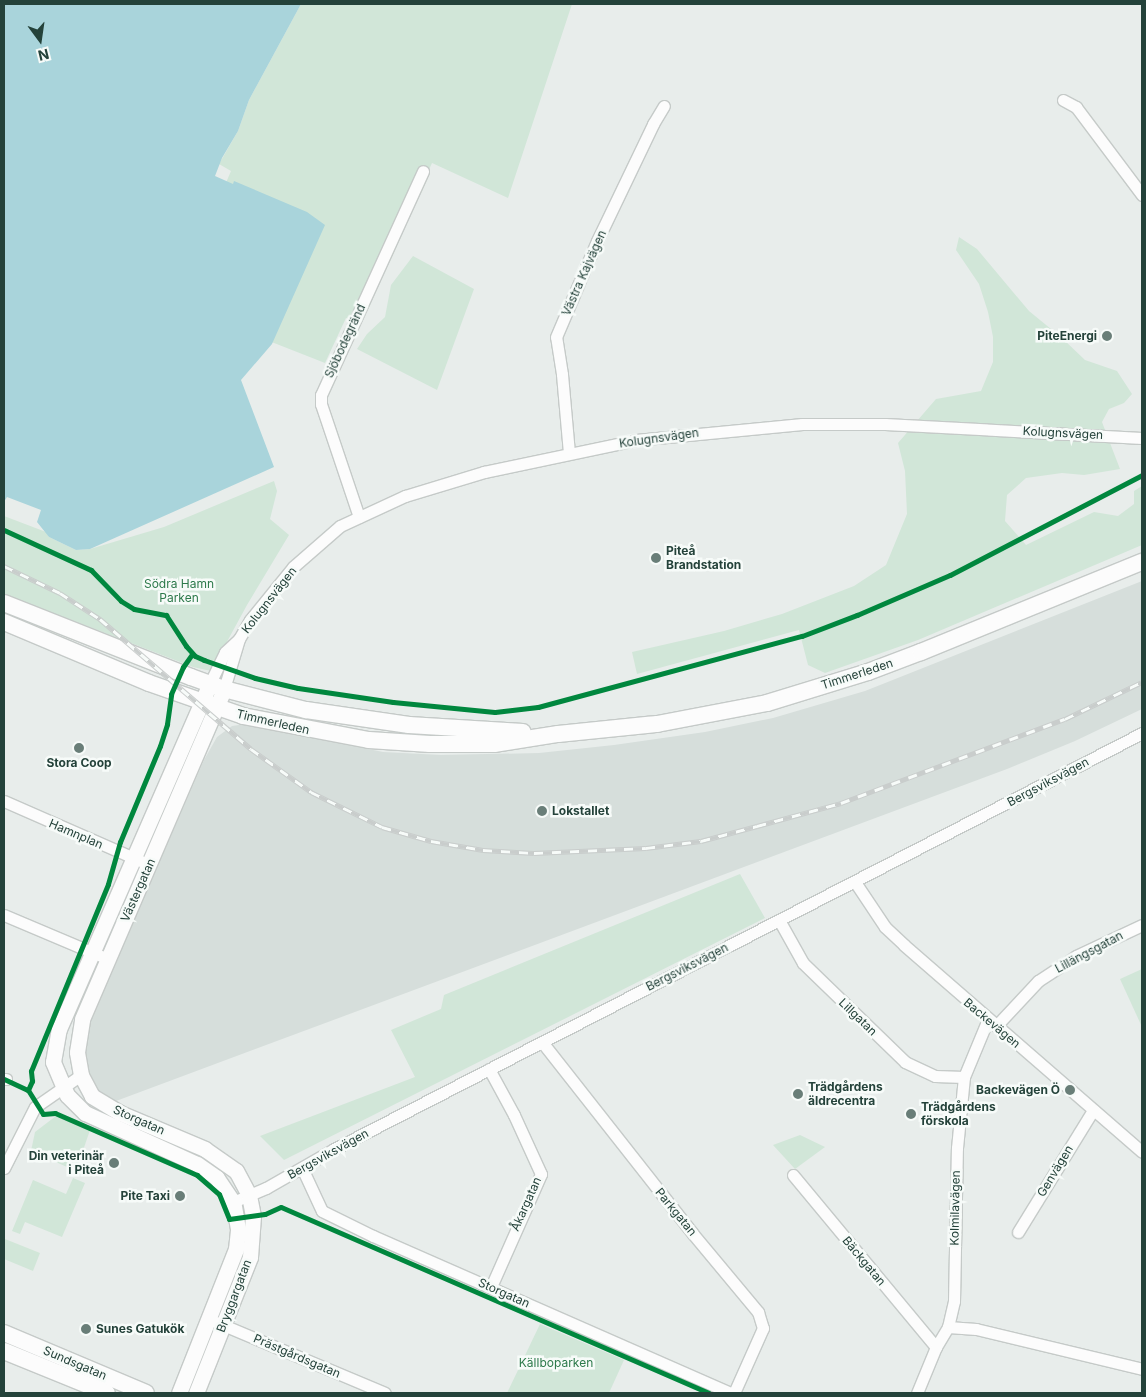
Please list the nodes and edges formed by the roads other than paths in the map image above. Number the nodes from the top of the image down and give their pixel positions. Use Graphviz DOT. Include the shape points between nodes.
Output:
graph roads {
  1 [pos="1063,100"];
  2 [pos="664,106"];
  3 [pos="423,171"];
  4 [pos="1142,195"];
  5 [pos="1142,438"];
  6 [pos="568,453"];
  7 [pos="359,517"];
  8 [pos="1142,562"];
  9 [pos="4,603"];
  10 [pos="4,622"];
  11 [pos="217,686"];
  12 [pos="209,705"];
  13 [pos="1142,733"];
  14 [pos="558,734"];
  15 [pos="4,801"];
  16 [pos="135,859"];
  17 [pos="149,865"];
  18 [pos="855,882"];
  19 [pos="4,915"];
  20 [pos="779,920"];
  21 [pos="1142,925"];
  22 [pos="93,953"];
  23 [pos="108,959"];
  24 [pos="992,1022"];
  25 [pos="542,1042"];
  26 [pos="489,1069"];
  27 [pos="81,1075"];
  28 [pos="964,1077"];
  29 [pos="63,1086"];
  30 [pos="1093,1110"];
  31 [pos="1142,1152"];
  32 [pos="4,1168"];
  33 [pos="302,1168"];
  34 [pos="792,1175"];
  35 [pos="249,1195"];
  36 [pos="232,1199"];
  37 [pos="1018,1232"];
  38 [pos="491,1287"];
  39 [pos="216,1321"];
  40 [pos="948,1327"];
  41 [pos="4,1333"];
  42 [pos="936,1346"];
  43 [pos="4,1351"];
  44 [pos="1142,1369"];
  45 [pos="107,1393"];
  46 [pos="146,1393"];
  47 [pos="179,1393"];
  48 [pos="196,1393"];
  49 [pos="385,1393"];
  50 [pos="730,1393"];
  51 [pos="734,1393"];
  52 [pos="917,1393"];
  1 -- 4 [label="street" via="1076,107"];
  2 -- 6 [label="street, Västra Kajvägen" via="597,241 556,338"];
  3 -- 7 [label="street, Sjöbodegränd" via="321,395 321,404"];
  5 -- 6 [label="street, Kolugnsvägen" via="885,424 802,424 655,438"];
  6 -- 7 [label="street, Kolugnsvägen" via="484,472 405,496"];
  7 -- 11 [label="street, Kolugnsvägen" via="340,526 293,567 250,620"];
  8 -- 14 [label="main road, Timmerleden" via="868,672 767,703 657,724"];
  9 -- 11 [label="main road, Timmerleden"];
  10 -- 12 [label="main road, Timmerleden"];
  11 -- 12 [label="street, Västergatan"];
  11 -- 14 [label="main road, Timmerleden" via="306,710 363,720"];
  12 -- 14 [label="main road, Timmerleden" via="274,724 369,740 494,744"];
  12 -- 16 [label="street, Västergatan"];
  12 -- 17 [label="street, Västergatan"];
  13 -- 18 [label="street, Bergsviksvägen"];
  15 -- 16 [label="street, Hamnplan"];
  16 -- 17 [label="street, Hamnplan"];
  16 -- 22 [label="street, Västergatan"];
  17 -- 23 [label="street, Västergatan"];
  18 -- 20 [label="street, Bergsviksvägen"];
  18 -- 24 [label="street, Backevägen" via="885,927"];
  19 -- 22 [label="street"];
  20 -- 25 [label="street, Bergsviksvägen"];
  20 -- 28 [label="street, Lillgatan" via="803,963 905,1062 935,1076"];
  21 -- 24 [label="street, Lillängsgatan" via="1076,956 1038,981"];
  22 -- 23 [label="street"];
  22 -- 29 [label="street, Västergatan" via="59,1029 53,1062"];
  23 -- 27 [label="street, Västergatan" via="82,1019 77,1052"];
  24 -- 28 [label="street, Kolmilavägen"];
  24 -- 30 [label="street, Backevägen"];
  25 -- 26 [label="street, Bergsviksvägen"];
  25 -- 51 [label="street, Parkgatan" via="758,1312 763,1328"];
  26 -- 33 [label="street, Bergsviksvägen"];
  26 -- 38 [label="street, Åkargatan" via="541,1174"];
  27 -- 29 [label="street"];
  27 -- 35 [label="street, Storgatan" via="92,1096 120,1113 205,1148 223,1160 236,1171"];
  28 -- 40 [label="street, Kolmilavägen" via="957,1148 954,1301"];
  29 -- 32 [label="street" via="34,1107"];
  29 -- 36 [label="street, Storgatan" via="67,1095 85,1113 197,1164 217,1178"];
  30 -- 31 [label="street, Backevägen"];
  30 -- 37 [label="street, Genvägen"];
  33 -- 35 [label="street, Bergsviksvägen"];
  33 -- 38 [label="street, Storgatan" via="322,1211"];
  34 -- 42 [label="street, Bäckgatan"];
  35 -- 36 [label="street, Bergsviksvägen"];
  35 -- 39 [label="street, Bryggargatan" via="254,1216 250,1257"];
  36 -- 39 [label="street, Bryggargatan" via="238,1240"];
  38 -- 50 [label="street, Storgatan"];
  39 -- 47 [label="street, Bryggargatan"];
  39 -- 48 [label="street, Bryggargatan"];
  39 -- 49 [label="street, Prästgårdsgatan"];
  40 -- 42 [label="street, Kolmilavägen"];
  40 -- 44 [label="street" via="976,1329"];
  41 -- 46 [label="main road, Sundsgatan"];
  42 -- 52 [label="street, Kolmilavägen"];
  43 -- 45 [label="main road, Sundsgatan"];
}
